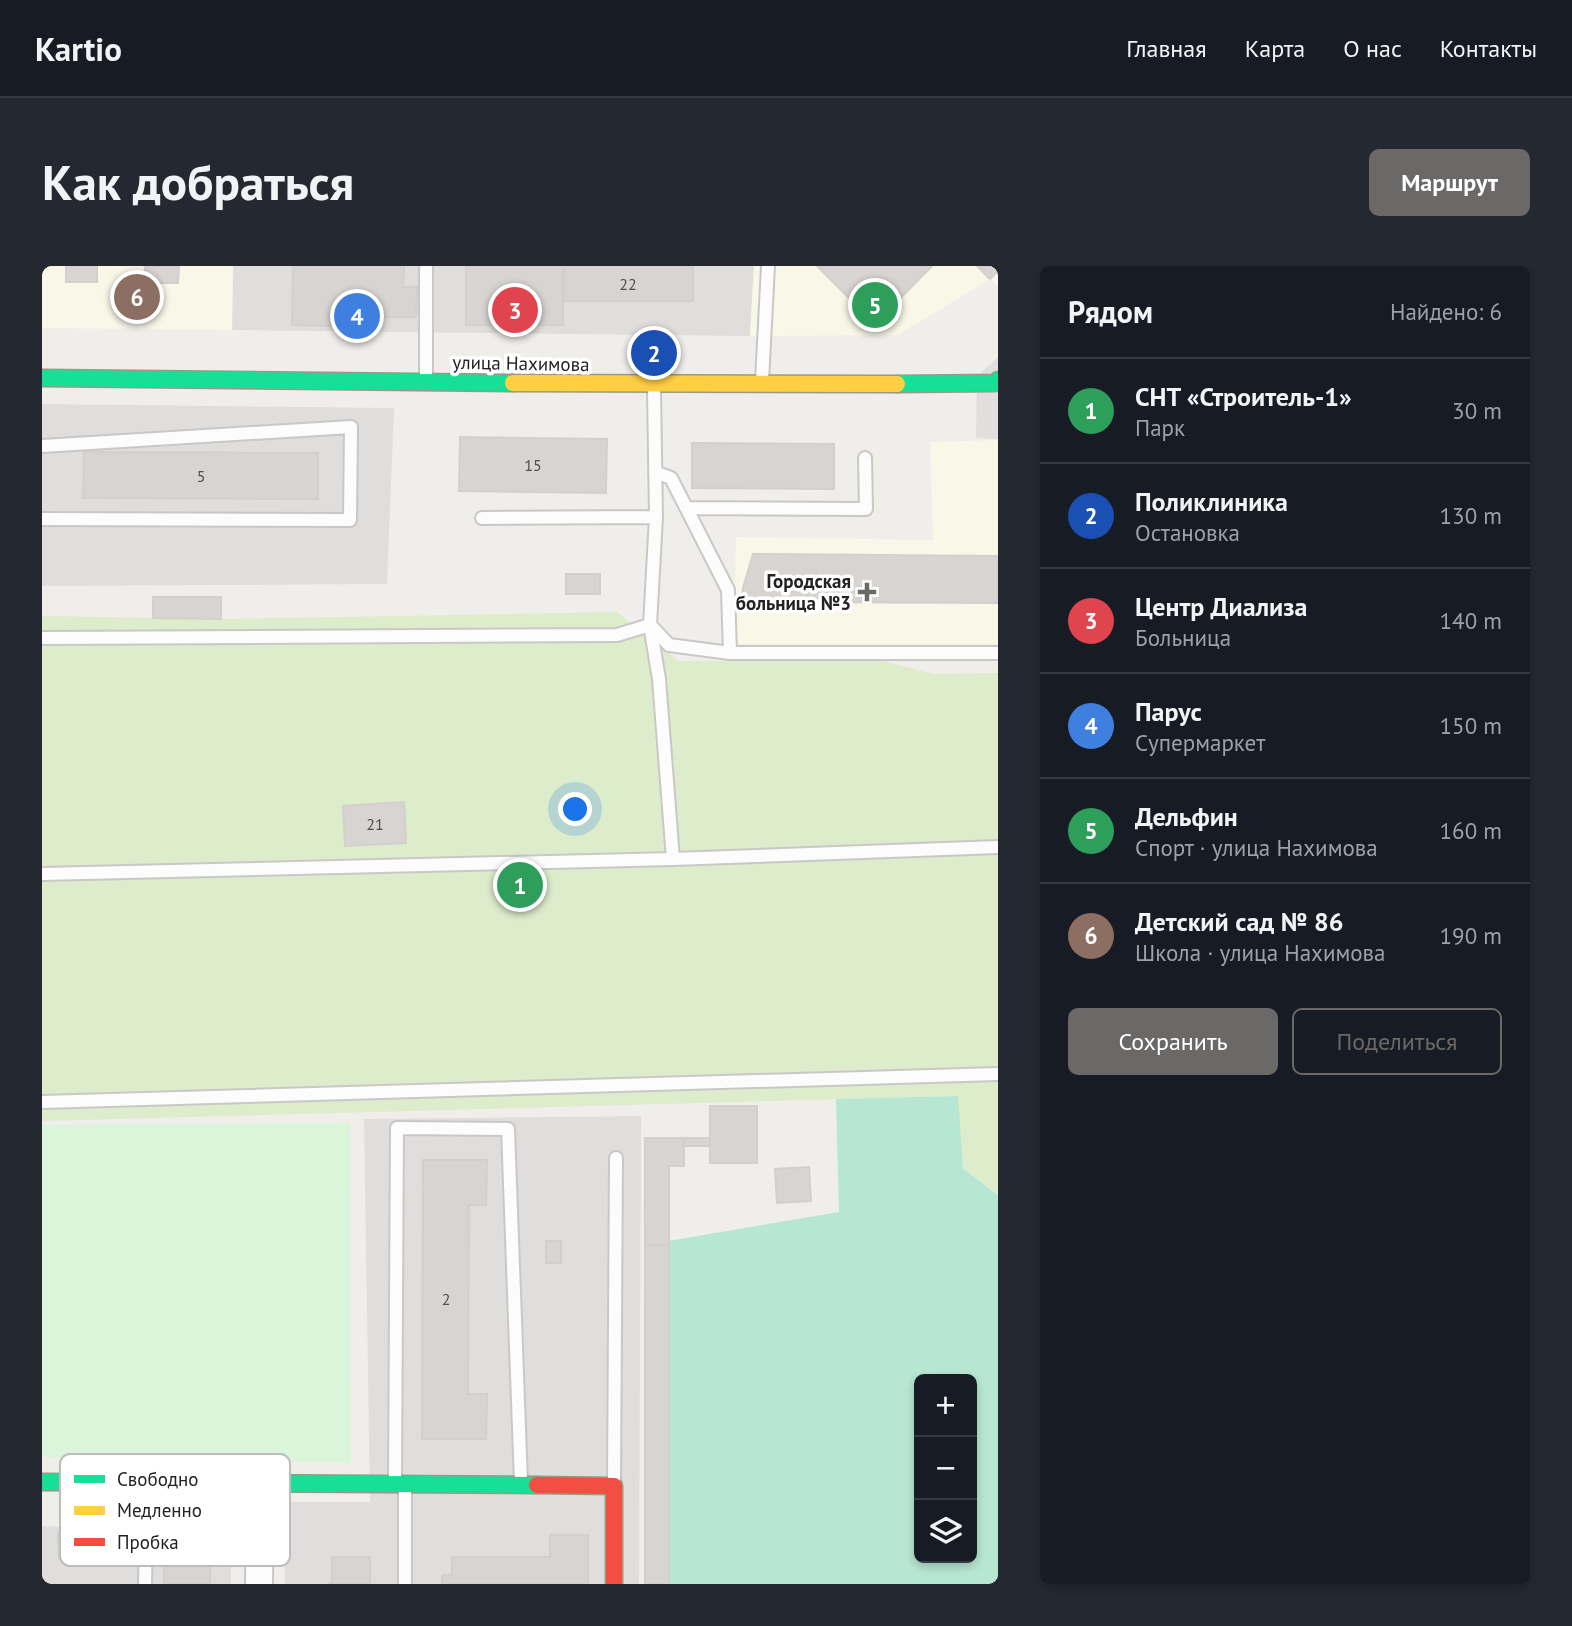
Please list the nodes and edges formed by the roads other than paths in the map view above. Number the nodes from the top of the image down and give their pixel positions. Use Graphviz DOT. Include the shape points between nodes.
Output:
graph roads {
  1 [pos="426,266"];
  2 [pos="768,266"];
  3 [pos="42,378"];
  4 [pos="998,380"];
  5 [pos="426,383"];
  6 [pos="761,385"];
  7 [pos="653,386"];
  8 [pos="42,446"];
  9 [pos="865,458"];
  10 [pos="655,472"];
  11 [pos="687,508"];
  12 [pos="656,517"];
  13 [pos="482,518"];
  14 [pos="42,519"];
  15 [pos="650,625"];
  16 [pos="42,638"];
  17 [pos="730,653"];
  18 [pos="998,653"];
  19 [pos="998,848"];
  20 [pos="673,859"];
  21 [pos="42,874"];
  22 [pos="998,1074"];
  23 [pos="42,1102"];
  24 [pos="616,1158"];
  25 [pos="42,1482"];
  26 [pos="60,1482"];
  27 [pos="290,1483"];
  28 [pos="400,1484"];
  29 [pos="521,1484"];
  30 [pos="614,1486"];
  31 [pos="145,1566"];
  32 [pos="260,1566"];
  33 [pos="145,1584"];
  34 [pos="260,1584"];
  35 [pos="405,1584"];
  36 [pos="614,1584"];
  1 -- 5 [label="lane"];
  2 -- 6 [label="lane"];
  3 -- 5 [label="street, улица Нахимова"];
  4 -- 6 [label="street, улица Нахимова"];
  5 -- 7 [label="street, улица Нахимова"];
  6 -- 7 [label="street, улица Нахимова"];
  7 -- 10 [label="lane"];
  8 -- 14 [label="lane" via="351,427 350,520"];
  9 -- 11 [label="lane" via="866,509"];
  10 -- 11 [label="lane" via="671,478"];
  10 -- 12 [label="lane"];
  11 -- 17 [label="lane" via="728,590"];
  12 -- 13 [label="lane"];
  12 -- 15 [label="lane"];
  15 -- 16 [label="lane" via="617,635"];
  15 -- 17 [label="lane" via="668,645"];
  15 -- 20 [label="lane" via="659,679"];
  17 -- 18 [label="lane"];
  19 -- 20 [label="lane"];
  20 -- 21 [label="lane"];
  22 -- 23 [label="lane"];
  24 -- 30 [label="lane"];
  25 -- 26 [label="street"];
  27 -- 28 [label="street"];
  28 -- 29 [label="street"];
  28 -- 29 [label="lane" via="397,1128 508,1129"];
  28 -- 35 [label="lane"];
  29 -- 30 [label="street"];
  30 -- 36 [label="street"];
  31 -- 33 [label="lane"];
  32 -- 34 [label="street"];
}
